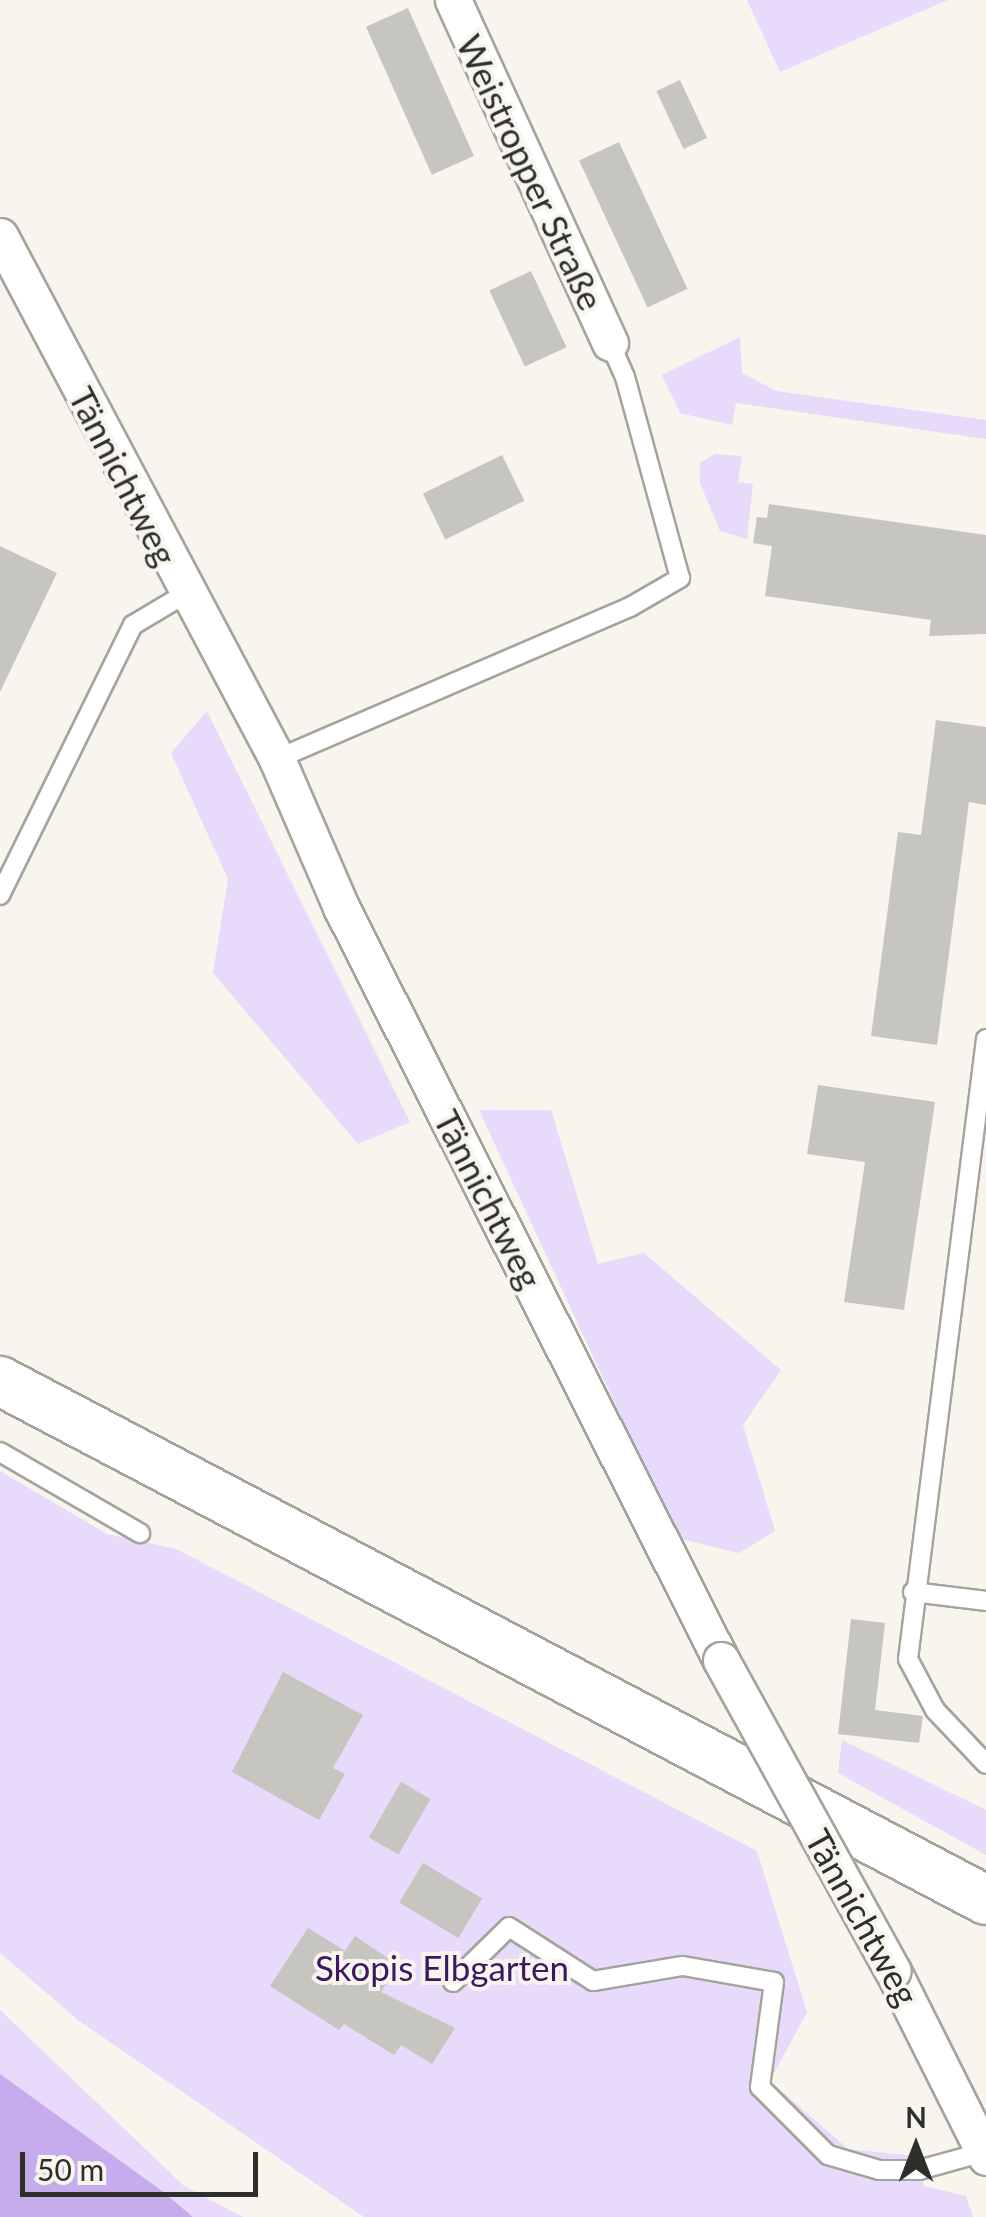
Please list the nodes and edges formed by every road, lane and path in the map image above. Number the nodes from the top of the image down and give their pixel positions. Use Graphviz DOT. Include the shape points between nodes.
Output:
graph roads {
  1 [pos="453,0"];
  2 [pos="0,236"];
  3 [pos="610,344"];
  4 [pos="185,594"];
  5 [pos="277,758"];
  6 [pos="0,894"];
  7 [pos="986,1039"];
  8 [pos="0,1381"];
  9 [pos="0,1452"];
  10 [pos="140,1533"];
  11 [pos="914,1592"];
  12 [pos="986,1601"];
  13 [pos="986,1764"];
  14 [pos="986,1900"];
  15 [pos="453,1982"];
  16 [pos="985,2155"];
  1 -- 3 [label="street, Weistropper Straße"];
  2 -- 4 [label="street, Tännichtweg"];
  3 -- 5 [label="lane" via="626,377 680,578 630,608"];
  4 -- 5 [label="street, Tännichtweg"];
  4 -- 6 [label="lane" via="134,626"];
  5 -- 16 [label="street, Tännichtweg, bridge" via="341,907 721,1660 893,1971"];
  7 -- 11 [label="lane"];
  8 -- 14 [label="main road"];
  9 -- 10 [label="lane"];
  11 -- 12 [label="lane"];
  11 -- 13 [label="lane" via="908,1659 935,1710"];
  15 -- 16 [label="lane" via="509,1927 593,1981 683,1966 774,1982 760,2087 828,2155 879,2170 919,2170"];
}
